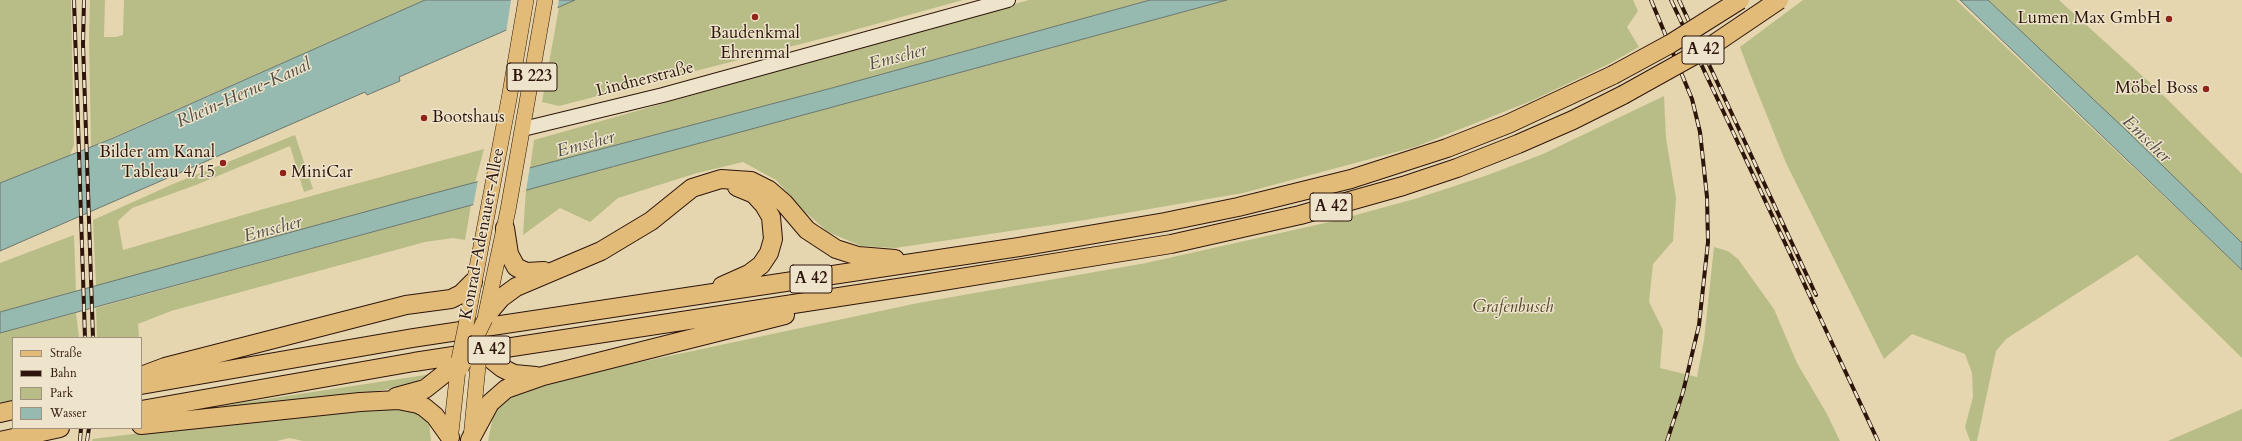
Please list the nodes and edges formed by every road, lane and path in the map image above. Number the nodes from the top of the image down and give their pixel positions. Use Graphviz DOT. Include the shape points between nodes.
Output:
graph roads {
  1 [pos="526,0"];
  2 [pos="545,0"];
  3 [pos="1008,0"];
  4 [pos="1740,0"];
  5 [pos="1779,0"];
  6 [pos="522,137"];
  7 [pos="501,141"];
  8 [pos="505,228"];
  9 [pos="920,262"];
  10 [pos="560,268"];
  11 [pos="473,282"];
  12 [pos="701,295"];
  13 [pos="839,297"];
  14 [pos="482,328"];
  15 [pos="455,369"];
  16 [pos="142,376"];
  17 [pos="543,376"];
  18 [pos="142,385"];
  19 [pos="360,402"];
  20 [pos="12,410"];
  21 [pos="142,410"];
  22 [pos="0,413"];
  23 [pos="142,425"];
  24 [pos="55,429"];
  25 [pos="450,439"];
  26 [pos="0,441"];
  27 [pos="470,441"];
  1 -- 7 [label="main road, Konrad-Adenauer-Allee / B 223"];
  2 -- 6 [label="main road, Konrad-Adenauer-Allee / B 223"];
  3 -- 6 [label="street, Lindnerstraße" via="663,95"];
  4 -- 9 [label="highway, A 42, bridge" via="1613,75 1508,124 1454,145 1337,182 1238,207 1165,222"];
  5 -- 13 [label="highway, A 42, bridge" via="1711,46 1624,95 1566,123 1457,168 1403,186 1300,215 1171,244"];
  6 -- 7 [label="main road, Konrad-Adenauer-Allee"];
  6 -- 8 [label="main road, Konrad-Adenauer-Allee / B 223"];
  7 -- 11 [label="main road, Konrad-Adenauer-Allee / B 223"];
  8 -- 10 [label="highway" via="509,254 521,271 531,273"];
  8 -- 14 [label="main road, Konrad-Adenauer-Allee / B 223"];
  9 -- 10 [label="highway" via="858,256 836,249 808,230 769,190 751,181 731,178 711,181 692,188 650,221 617,242"];
  9 -- 12 [label="highway, A 42"];
  10 -- 14 [label="highway" via="516,287 501,298"];
  11 -- 14 [label="main road, Konrad-Adenauer-Allee / B 223"];
  11 -- 16 [label="highway" via="461,294 451,299 406,305 165,367"];
  12 -- 14 [label="highway" via="749,274 761,265 769,253 774,232 771,217 759,199 748,191 726,186 698,194 651,231 619,252 532,289"];
  12 -- 18 [label="highway, A 42" via="286,359"];
  13 -- 17 [label="highway" via="763,321"];
  13 -- 21 [label="highway, A 42" via="414,362"];
  14 -- 15 [label="main road, Konrad-Adenauer-Allee / B 223, bridge"];
  14 -- 15 [label="main road, bridge"];
  14 -- 17 [label="highway" via="514,374"];
  14 -- 27 [label="main road, Konrad-Adenauer-Allee / B 223"];
  15 -- 19 [label="highway" via="418,392"];
  15 -- 25 [label="main road, Konrad-Adenauer-Allee / B 223"];
  17 -- 27 [label="highway" via="506,388 497,395 485,410"];
  19 -- 23 [label="highway"];
  19 -- 25 [label="highway" via="398,400 418,404 434,416"];
  20 -- 22 [label="highway"];
  24 -- 26 [label="highway"];
}
